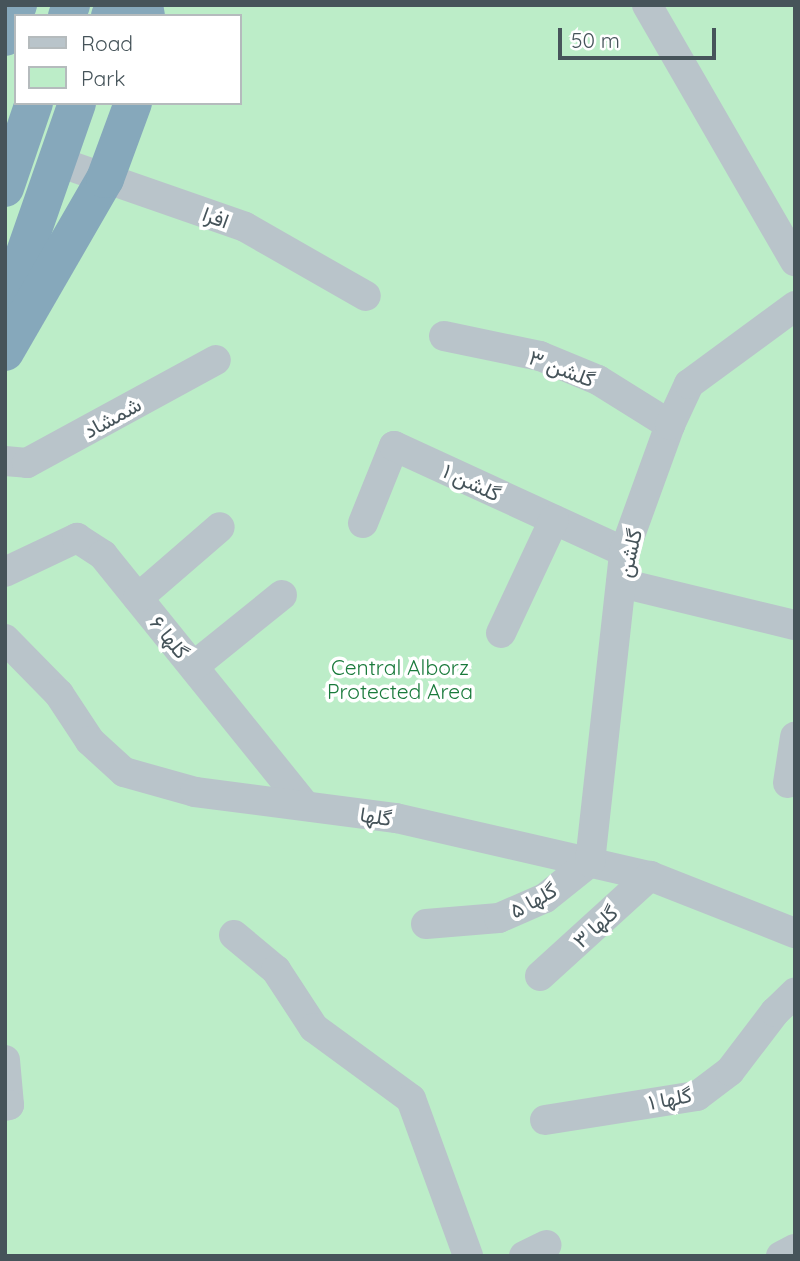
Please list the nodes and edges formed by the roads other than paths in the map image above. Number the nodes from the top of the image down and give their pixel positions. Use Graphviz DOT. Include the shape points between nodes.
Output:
graph roads {
  1 [pos="647,5"];
  2 [pos="14,15"];
  3 [pos="5,37"];
  4 [pos="33,105"];
  5 [pos="76,105"];
  6 [pos="132,105"];
  7 [pos="56,160"];
  8 [pos="105,179"];
  9 [pos="5,188"];
  10 [pos="795,261"];
  11 [pos="366,296"];
  12 [pos="795,306"];
  13 [pos="5,310"];
  14 [pos="444,336"];
  15 [pos="5,352"];
  16 [pos="216,360"];
  17 [pos="670,425"];
  18 [pos="5,461"];
  19 [pos="554,520"];
  20 [pos="363,523"];
  21 [pos="220,527"];
  22 [pos="624,552"];
  23 [pos="5,572"];
  24 [pos="621,583"];
  25 [pos="282,595"];
  26 [pos="138,598"];
  27 [pos="795,625"];
  28 [pos="501,634"];
  29 [pos="5,639"];
  30 [pos="194,666"];
  31 [pos="795,737"];
  32 [pos="788,783"];
  33 [pos="305,805"];
  34 [pos="590,862"];
  35 [pos="650,876"];
  36 [pos="426,923"];
  37 [pos="795,933"];
  38 [pos="234,935"];
  39 [pos="540,976"];
  40 [pos="795,993"];
  41 [pos="5,1060"];
  42 [pos="5,1106"];
  43 [pos="545,1120"];
  44 [pos="795,1249"];
  45 [pos="468,1256"];
  46 [pos="781,1256"];
  1 -- 10 [label="street"];
  2 -- 3 [label="highway"];
  4 -- 9 [label="highway"];
  5 -- 7 [label="highway"];
  6 -- 8 [label="highway"];
  7 -- 8 [label="street, افرا"];
  7 -- 13 [label="highway"];
  8 -- 11 [label="street, افرا" via="245,227"];
  8 -- 15 [label="highway"];
  12 -- 17 [label="street, گلشن" via="689,384"];
  14 -- 17 [label="street, گلشن ۳" via="540,356 598,380"];
  16 -- 18 [label="street, شمشاد" via="27,463"];
  17 -- 22 [label="street, گلشن"];
  19 -- 20 [label="street, گلشن ۱" via="394,446"];
  19 -- 22 [label="street, گلشن ۱"];
  19 -- 28 [label="street"];
  21 -- 26 [label="street"];
  22 -- 24 [label="street, گلشن"];
  23 -- 26 [label="street, گلها ۶" via="77,538 103,555"];
  24 -- 27 [label="street"];
  24 -- 34 [label="street, گلشن"];
  25 -- 30 [label="street"];
  26 -- 30 [label="street, گلها ۶"];
  29 -- 33 [label="street, گلها" via="59,694 90,741 124,772 195,792"];
  30 -- 33 [label="street, گلها ۶"];
  31 -- 32 [label="street"];
  33 -- 34 [label="street, گلها" via="396,818"];
  34 -- 35 [label="street, گلها"];
  34 -- 36 [label="street, گلها ۵" via="545,898 499,918"];
  35 -- 37 [label="street, گلها"];
  35 -- 39 [label="street, گلها ۳"];
  38 -- 45 [label="street" via="276,970 314,1027 411,1099"];
  40 -- 43 [label="street, گلها ۱" via="730,1071 697,1096"];
  41 -- 42 [label="street" via="9,1105"];
  44 -- 46 [label="street"];
}
